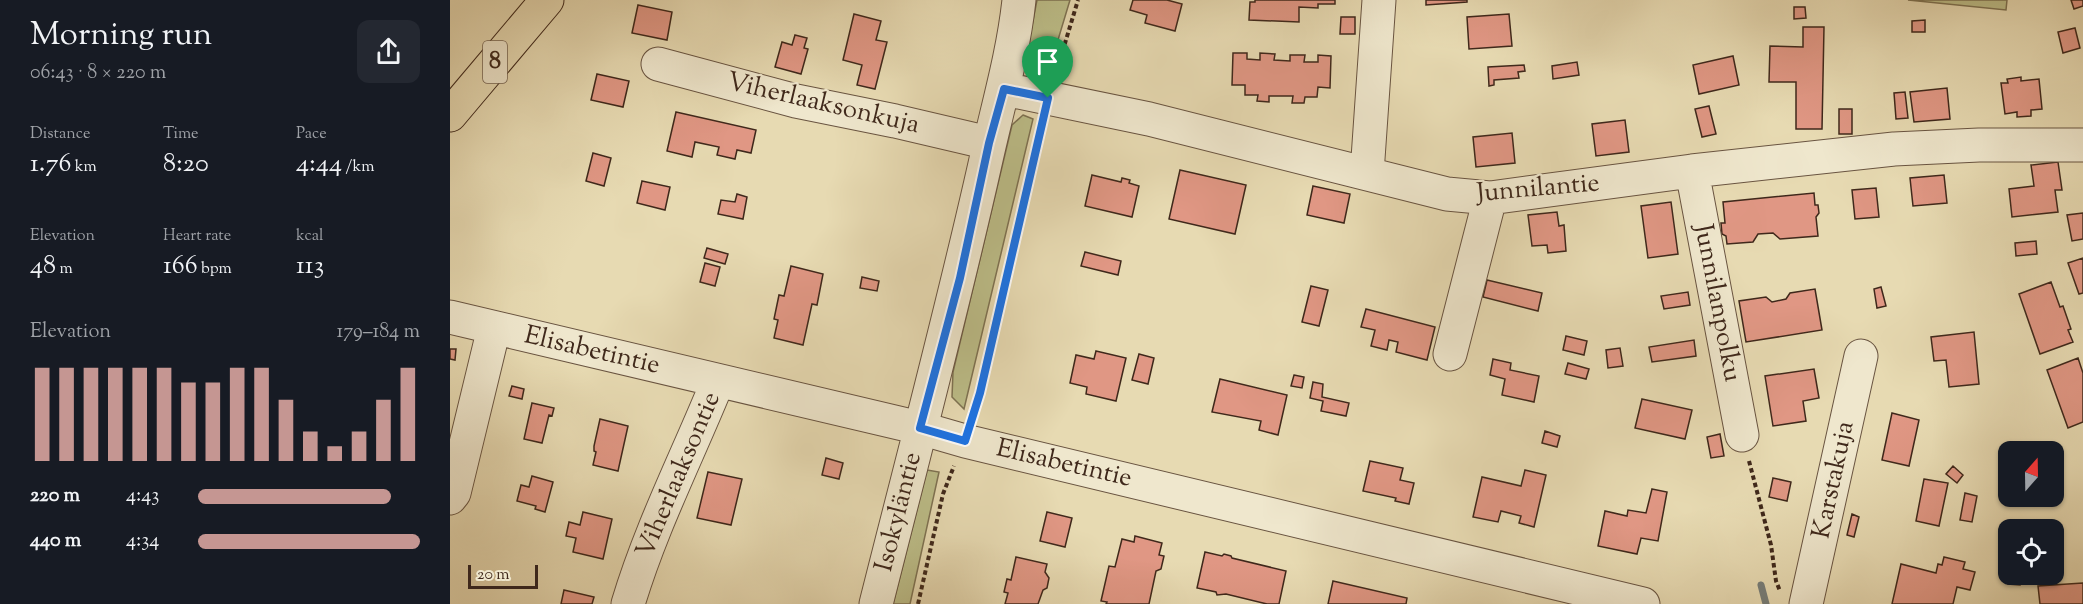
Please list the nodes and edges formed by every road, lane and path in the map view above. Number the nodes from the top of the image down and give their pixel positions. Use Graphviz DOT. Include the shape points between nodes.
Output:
graph roads {
  1 [pos="1019,0"];
  2 [pos="1078,0"];
  3 [pos="1379,0"];
  4 [pos="546,3"];
  5 [pos="658,64"];
  6 [pos="1004,89"];
  7 [pos="1048,98"];
  8 [pos="450,116"];
  9 [pos="989,143"];
  10 [pos="2083,145"];
  11 [pos="1692,171"];
  12 [pos="1366,173"];
  13 [pos="1490,198"];
  14 [pos="450,317"];
  15 [pos="494,328"];
  16 [pos="1450,354"];
  17 [pos="1861,356"];
  18 [pos="718,381"];
  19 [pos="920,428"];
  20 [pos="1742,435"];
  21 [pos="965,441"];
  22 [pos="450,498"];
  23 [pos="1794,600"];
  24 [pos="628,604"];
  25 [pos="876,604"];
  26 [pos="918,604"];
  27 [pos="1643,604"];
  1 -- 6 [label="street, Isokyläntie"];
  2 -- 7 [label="path"];
  3 -- 12 [label="street"];
  4 -- 8 [label="highway, 8"];
  5 -- 9 [label="street, Viherlaaksonkuja"];
  6 -- 7 [label="street, Junnilantie"];
  6 -- 9 [label="street, Isokyläntie"];
  7 -- 12 [label="street, Junnilantie"];
  7 -- 21 [label="path" via="980,393"];
  9 -- 19 [label="street, Isokyläntie" via="960,278"];
  10 -- 11 [label="street, Junnilantie" via="1894,149"];
  11 -- 13 [label="street, Junnilantie"];
  11 -- 20 [label="street, Junnilanpolku"];
  12 -- 13 [label="street, Junnilantie" via="1447,194"];
  13 -- 16 [label="street"];
  14 -- 15 [label="street, Elisabetintie"];
  15 -- 18 [label="street, Elisabetintie"];
  15 -- 22 [label="street"];
  17 -- 23 [label="street, Karstakuja"];
  18 -- 19 [label="street, Elisabetintie"];
  18 -- 24 [label="street, Viherlaaksontie"];
  19 -- 21 [label="street, Elisabetintie"];
  19 -- 25 [label="street, Isokyläntie"];
  20 -- 23 [label="path" via="1771,545 1776,581"];
  21 -- 26 [label="path" via="943,494"];
  21 -- 27 [label="street, Elisabetintie"];
}
